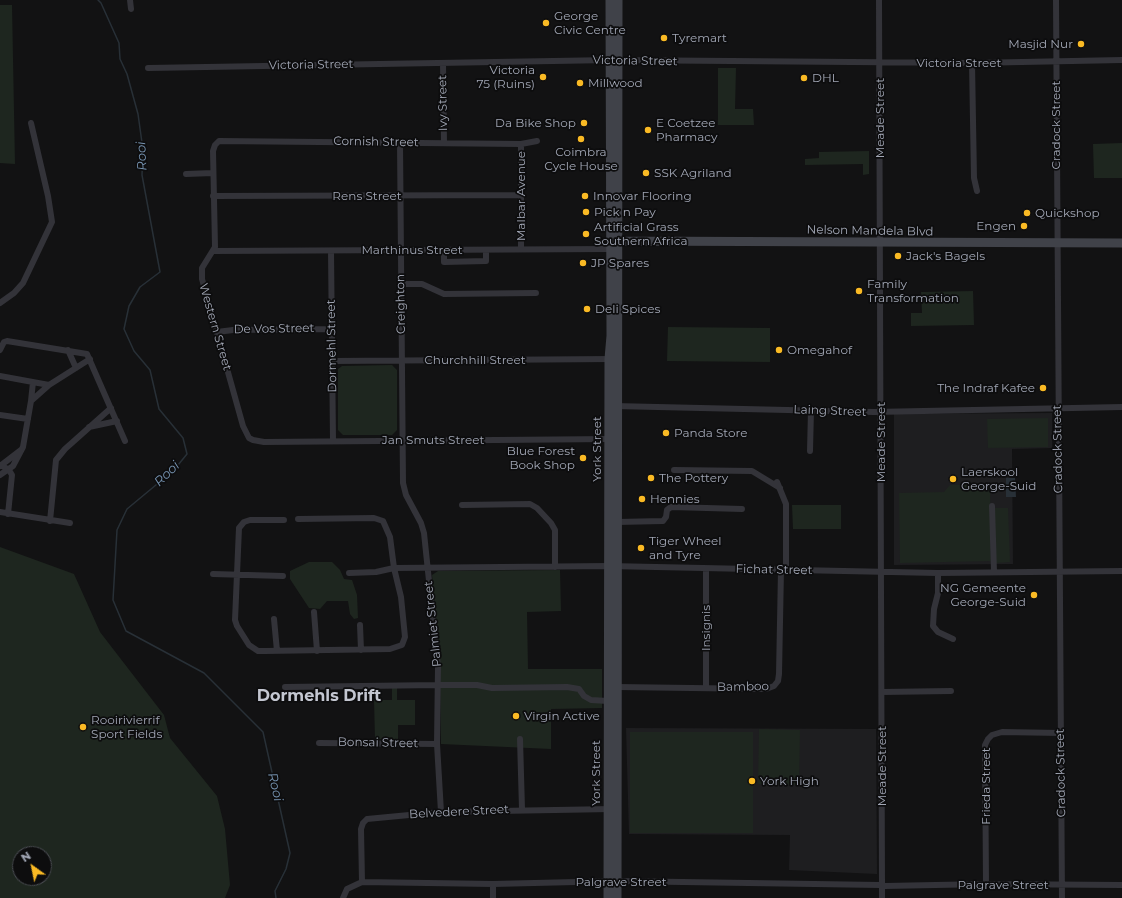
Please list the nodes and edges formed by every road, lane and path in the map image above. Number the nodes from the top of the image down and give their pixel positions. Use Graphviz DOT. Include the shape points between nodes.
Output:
graph roads {
  1 [pos="130,0"];
  2 [pos="610,0"];
  3 [pos="618,0"];
  4 [pos="879,0"];
  5 [pos="1056,0"];
  6 [pos="131,9"];
  7 [pos="615,60"];
  8 [pos="1122,60"];
  9 [pos="1056,61"];
  10 [pos="443,63"];
  11 [pos="880,63"];
  12 [pos="972,63"];
  13 [pos="148,68"];
  14 [pos="31,123"];
  15 [pos="537,141"];
  16 [pos="400,143"];
  17 [pos="444,143"];
  18 [pos="521,144"];
  19 [pos="215,145"];
  20 [pos="213,173"];
  21 [pos="186,174"];
  22 [pos="977,191"];
  23 [pos="400,195"];
  24 [pos="521,195"];
  25 [pos="214,196"];
  26 [pos="618,241"];
  27 [pos="1122,243"];
  28 [pos="881,244"];
  29 [pos="1056,244"];
  30 [pos="521,249"];
  31 [pos="611,249"];
  32 [pos="401,250"];
  33 [pos="444,250"];
  34 [pos="486,250"];
  35 [pos="331,251"];
  36 [pos="213,252"];
  37 [pos="401,284"];
  38 [pos="536,293"];
  39 [pos="0,303"];
  40 [pos="332,329"];
  41 [pos="217,332"];
  42 [pos="0,350"];
  43 [pos="68,350"];
  44 [pos="90,359"];
  45 [pos="614,359"];
  46 [pos="402,360"];
  47 [pos="332,361"];
  48 [pos="76,368"];
  49 [pos="0,376"];
  50 [pos="33,382"];
  51 [pos="49,385"];
  52 [pos="31,401"];
  53 [pos="613,406"];
  54 [pos="1122,407"];
  55 [pos="111,408"];
  56 [pos="1058,408"];
  57 [pos="811,410"];
  58 [pos="881,411"];
  59 [pos="0,415"];
  60 [pos="28,419"];
  61 [pos="117,421"];
  62 [pos="89,426"];
  63 [pos="249,438"];
  64 [pos="613,439"];
  65 [pos="403,440"];
  66 [pos="125,441"];
  67 [pos="333,441"];
  68 [pos="23,447"];
  69 [pos="810,451"];
  70 [pos="1,466"];
  71 [pos="9,470"];
  72 [pos="674,470"];
  73 [pos="0,475"];
  74 [pos="462,505"];
  75 [pos="992,506"];
  76 [pos="742,509"];
  77 [pos="0,512"];
  78 [pos="8,514"];
  79 [pos="298,519"];
  80 [pos="50,520"];
  81 [pos="284,520"];
  82 [pos="617,522"];
  83 [pos="70,524"];
  84 [pos="613,566"];
  85 [pos="555,567"];
  86 [pos="394,568"];
  87 [pos="427,568"];
  88 [pos="706,569"];
  89 [pos="784,570"];
  90 [pos="1122,571"];
  91 [pos="880,572"];
  92 [pos="994,572"];
  93 [pos="1060,572"];
  94 [pos="349,573"];
  95 [pos="938,573"];
  96 [pos="213,574"];
  97 [pos="237,575"];
  98 [pos="283,576"];
  99 [pos="314,612"];
  100 [pos="274,619"];
  101 [pos="360,625"];
  102 [pos="953,639"];
  103 [pos="361,650"];
  104 [pos="276,651"];
  105 [pos="317,651"];
  106 [pos="438,685"];
  107 [pos="285,687"];
  108 [pos="617,687"];
  109 [pos="706,687"];
  110 [pos="951,691"];
  111 [pos="882,692"];
  112 [pos="608,701"];
  113 [pos="1061,733"];
  114 [pos="520,739"];
  115 [pos="319,743"];
  116 [pos="437,744"];
  117 [pos="522,809"];
  118 [pos="612,809"];
  119 [pos="441,812"];
  120 [pos="612,881"];
  121 [pos="362,882"];
  122 [pos="493,884"];
  123 [pos="986,884"];
  124 [pos="1062,885"];
  125 [pos="1122,885"];
  126 [pos="882,886"];
  127 [pos="343,898"];
  128 [pos="493,898"];
  129 [pos="608,898"];
  130 [pos="617,898"];
  131 [pos="882,898"];
  132 [pos="1062,898"];
  1 -- 6 [label="street"];
  2 -- 7 [label="main road, York Street"];
  3 -- 7 [label="main road, York Street"];
  4 -- 11 [label="street, Meade Street"];
  5 -- 9 [label="street, Cradock Street"];
  7 -- 10 [label="street, Victoria Street"];
  7 -- 11 [label="street, Victoria Street"];
  7 -- 26 [label="main road, York Street"];
  7 -- 31 [label="main road, York Street"];
  8 -- 9 [label="street, Victoria Street"];
  9 -- 12 [label="street, Victoria Street"];
  9 -- 29 [label="street, Cradock Street"];
  10 -- 13 [label="street, Victoria Street"];
  10 -- 17 [label="street, Ivy Street"];
  11 -- 12 [label="street, Victoria Street"];
  11 -- 28 [label="street, Meade Street"];
  12 -- 22 [label="street" via="974,178"];
  14 -- 39 [label="street" via="52,222 23,283"];
  15 -- 18 [label="street, Cornish Street"];
  16 -- 17 [label="street, Cornish Street"];
  16 -- 19 [label="street, Cornish Street" via="224,141"];
  16 -- 23 [label="street, Creighton"];
  17 -- 18 [label="street, Cornish Street"];
  18 -- 24 [label="street, Malbar Avenue"];
  19 -- 20 [label="street, Western Street"];
  20 -- 21 [label="street"];
  20 -- 25 [label="street, Western Street"];
  23 -- 24 [label="street, Rens Street"];
  23 -- 25 [label="street, Rens Street"];
  23 -- 32 [label="street, Creighton"];
  24 -- 30 [label="street, Malbar Avenue"];
  25 -- 36 [label="street, Western Street"];
  26 -- 28 [label="main road, Nelson Mandela Blvd"];
  26 -- 31 [label="main road"];
  26 -- 45 [label="main road, York Street"];
  27 -- 29 [label="main road, Nelson Mandela Blvd"];
  28 -- 29 [label="main road, Nelson Mandela Blvd"];
  28 -- 58 [label="street, Meade Street"];
  29 -- 56 [label="street, Cradock Street"];
  30 -- 31 [label="street, Marthinus Street"];
  30 -- 34 [label="street, Marthinus Street"];
  31 -- 45 [label="main road, York Street"];
  32 -- 33 [label="street, Marthinus Street"];
  32 -- 35 [label="street, Marthinus Street"];
  32 -- 37 [label="street, Creighton"];
  33 -- 34 [label="street, Marthinus Street"];
  33 -- 34 [label="street" via="444,262 486,261"];
  35 -- 36 [label="street, Marthinus Street"];
  35 -- 40 [label="street, Dormehl Street"];
  36 -- 41 [label="street, Western Street" via="200,273"];
  37 -- 38 [label="street" via="422,284 444,294"];
  37 -- 46 [label="street, Creighton"];
  40 -- 41 [label="street, De Vos Street"];
  40 -- 47 [label="street, Dormehl Street"];
  41 -- 63 [label="street, Western Street" via="243,426"];
  42 -- 43 [label="street" via="7,341"];
  43 -- 44 [label="street" via="86,353"];
  43 -- 48 [label="street"];
  44 -- 48 [label="street"];
  44 -- 55 [label="street"];
  45 -- 46 [label="street, Churchhill Street"];
  45 -- 53 [label="main road, York Street"];
  46 -- 47 [label="street, Churchhill Street"];
  46 -- 65 [label="street, Creighton"];
  47 -- 67 [label="street, Dormehl Street"];
  48 -- 51 [label="street"];
  49 -- 50 [label="street"];
  50 -- 51 [label="street"];
  50 -- 52 [label="street"];
  51 -- 52 [label="street"];
  52 -- 60 [label="street"];
  53 -- 57 [label="street, Laing Street"];
  53 -- 64 [label="main road, York Street"];
  54 -- 56 [label="street, Laing Street"];
  55 -- 61 [label="street"];
  55 -- 62 [label="street"];
  56 -- 58 [label="street, Laing Street"];
  56 -- 93 [label="street, Cradock Street"];
  57 -- 58 [label="street, Laing Street"];
  57 -- 69 [label="street"];
  58 -- 91 [label="street, Meade Street"];
  59 -- 60 [label="street"];
  60 -- 68 [label="street"];
  61 -- 62 [label="street"];
  61 -- 66 [label="street"];
  62 -- 80 [label="street" via="56,460"];
  63 -- 67 [label="street, Jan Smuts Street" via="264,442"];
  64 -- 65 [label="street, Jan Smuts Street"];
  64 -- 82 [label="main road, York Street"];
  64 -- 84 [label="main road, York Street"];
  65 -- 67 [label="street, Jan Smuts Street"];
  65 -- 87 [label="street, Palmiet Street" via="404,488 424,530"];
  68 -- 70 [label="street"];
  68 -- 71 [label="street" via="15,464"];
  70 -- 71 [label="street"];
  71 -- 73 [label="street"];
  71 -- 78 [label="street" via="12,476"];
  72 -- 89 [label="street" via="750,471 778,485 786,504"];
  74 -- 85 [label="street" via="530,504 537,508 554,530"];
  75 -- 92 [label="street"];
  76 -- 82 [label="street" via="670,507 663,521"];
  77 -- 78 [label="street"];
  78 -- 80 [label="street"];
  79 -- 86 [label="street" via="379,518 388,529"];
  80 -- 83 [label="street"];
  81 -- 97 [label="street" via="250,520 241,525"];
  82 -- 84 [label="main road, York Street"];
  84 -- 85 [label="street, Fichat Street"];
  84 -- 88 [label="street, Fichat Street"];
  84 -- 108 [label="main road, York Street"];
  84 -- 112 [label="main road, York Street"];
  85 -- 87 [label="street, Fichat Street"];
  86 -- 87 [label="street, Fichat Street"];
  86 -- 94 [label="street, Fichat Street"];
  86 -- 103 [label="street" via="401,597 404,641 396,649"];
  87 -- 106 [label="street, Palmiet Street"];
  88 -- 89 [label="street, Fichat Street"];
  88 -- 109 [label="street, Insignis"];
  89 -- 91 [label="street, Fichat Street"];
  89 -- 109 [label="street, Bamboo" via="777,684 766,689"];
  90 -- 93 [label="street, Fichat Street"];
  91 -- 95 [label="street, Fichat Street"];
  91 -- 111 [label="street, Meade Street"];
  92 -- 93 [label="street, Fichat Street"];
  92 -- 95 [label="street, Fichat Street"];
  93 -- 113 [label="street, Cradock Street"];
  95 -- 102 [label="street" via="933,626 940,633"];
  96 -- 97 [label="street"];
  97 -- 98 [label="street"];
  97 -- 104 [label="street" via="236,626 253,648 258,651"];
  99 -- 105 [label="street"];
  100 -- 104 [label="street"];
  101 -- 103 [label="street"];
  103 -- 105 [label="street"];
  104 -- 105 [label="street"];
  106 -- 107 [label="street"];
  106 -- 112 [label="street" via="575,688 591,700"];
  106 -- 116 [label="street, Palmiet Street"];
  108 -- 109 [label="street, Bamboo"];
  108 -- 118 [label="main road, York Street"];
  110 -- 111 [label="street"];
  111 -- 126 [label="street, Meade Street"];
  112 -- 118 [label="main road, York Street"];
  113 -- 123 [label="street, Frieda Street" via="1002,732 992,734 988,739"];
  113 -- 124 [label="street, Cradock Street"];
  114 -- 117 [label="street"];
  115 -- 116 [label="street, Bonsai Street"];
  116 -- 119 [label="street, Palmiet Street"];
  117 -- 118 [label="street, Belvedere Street"];
  117 -- 119 [label="street, Belvedere Street"];
  118 -- 120 [label="main road, York Street"];
  119 -- 121 [label="street, Belvedere Street" via="367,819 361,829"];
  120 -- 122 [label="street, Palgrave Street"];
  120 -- 126 [label="street, Palgrave Street"];
  120 -- 129 [label="main road, York Street"];
  120 -- 130 [label="main road, York Street"];
  121 -- 122 [label="street, Palgrave Street"];
  121 -- 127 [label="street" via="348,888"];
  122 -- 128 [label="street"];
  123 -- 124 [label="street, Palgrave Street"];
  123 -- 126 [label="street, Palgrave Street"];
  124 -- 125 [label="street, Palgrave Street"];
  124 -- 132 [label="street, Cradock Street"];
  126 -- 131 [label="street, Meade Street"];
}
